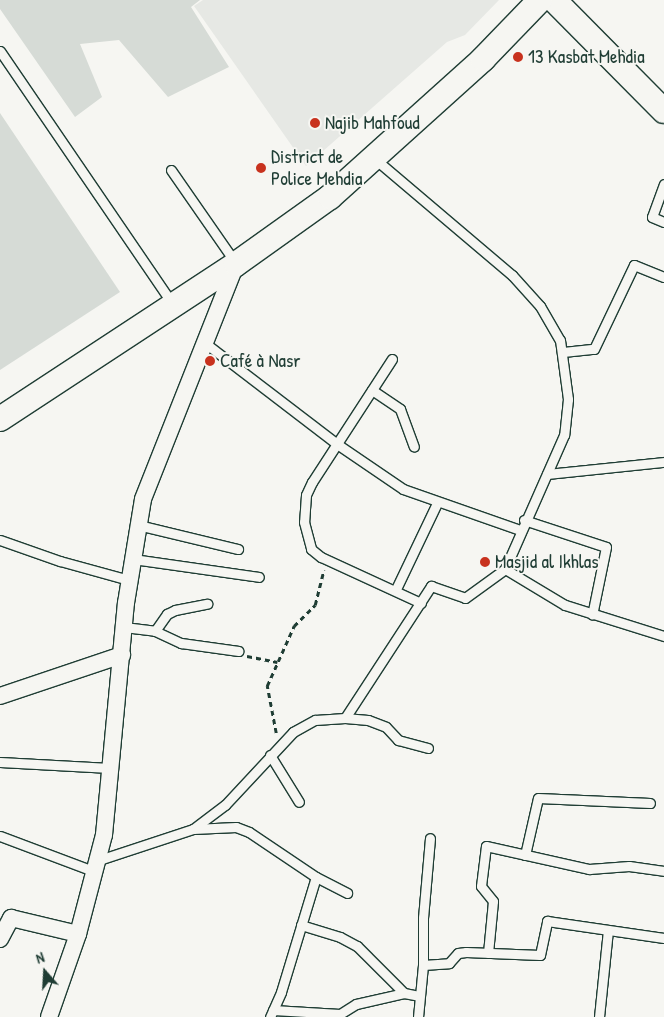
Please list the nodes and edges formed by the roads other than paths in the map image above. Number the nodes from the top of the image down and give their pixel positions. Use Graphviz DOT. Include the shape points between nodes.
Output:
graph roads {
  1 [pos="540,0"];
  2 [pos="554,0"];
  3 [pos="0,51"];
  4 [pos="664,111"];
  5 [pos="375,159"];
  6 [pos="172,170"];
  7 [pos="664,184"];
  8 [pos="664,222"];
  9 [pos="236,264"];
  10 [pos="664,277"];
  11 [pos="173,305"];
  12 [pos="205,343"];
  13 [pos="564,352"];
  14 [pos="392,359"];
  15 [pos="372,390"];
  16 [pos="0,419"];
  17 [pos="337,444"];
  18 [pos="414,447"];
  19 [pos="664,462"];
  20 [pos="547,474"];
  21 [pos="437,503"];
  22 [pos="524,520"];
  23 [pos="138,525"];
  24 [pos="520,530"];
  25 [pos="0,540"];
  26 [pos="238,548"];
  27 [pos="133,559"];
  28 [pos="505,569"];
  29 [pos="259,577"];
  30 [pos="130,580"];
  31 [pos="396,589"];
  32 [pos="421,603"];
  33 [pos="206,604"];
  34 [pos="592,615"];
  35 [pos="124,627"];
  36 [pos="154,632"];
  37 [pos="664,636"];
  38 [pos="238,651"];
  39 [pos="122,655"];
  40 [pos="0,696"];
  41 [pos="345,718"];
  42 [pos="428,748"];
  43 [pos="270,755"];
  44 [pos="0,762"];
  45 [pos="110,768"];
  46 [pos="299,802"];
  47 [pos="650,803"];
  48 [pos="193,829"];
  49 [pos="0,836"];
  50 [pos="430,838"];
  51 [pos="525,855"];
  52 [pos="97,866"];
  53 [pos="664,871"];
  54 [pos="316,877"];
  55 [pos="347,893"];
  56 [pos="301,925"];
  57 [pos="608,930"];
  58 [pos="78,934"];
  59 [pos="1,936"];
  60 [pos="664,938"];
  61 [pos="488,954"];
  62 [pos="423,965"];
  63 [pos="404,993"];
  64 [pos="419,996"];
  65 [pos="272,1013"];
  66 [pos="49,1017"];
  67 [pos="418,1017"];
  68 [pos="598,1017"];
  1 -- 5 [label="street" via="484,59"];
  2 -- 4 [label="street"];
  3 -- 11 [label="lane"];
  5 -- 9 [label="street" via="330,197"];
  5 -- 13 [label="lane" via="494,258 527,290 555,327"];
  6 -- 9 [label="lane"];
  7 -- 8 [label="lane" via="652,217"];
  9 -- 11 [label="street"];
  9 -- 12 [label="street"];
  10 -- 13 [label="lane" via="634,265 594,349"];
  11 -- 16 [label="street"];
  12 -- 17 [label="lane"];
  12 -- 23 [label="street" via="156,460"];
  13 -- 20 [label="lane" via="568,416 564,435"];
  14 -- 15 [label="lane"];
  15 -- 17 [label="lane"];
  15 -- 18 [label="lane" via="400,409"];
  17 -- 21 [label="lane" via="403,489"];
  17 -- 31 [label="lane" via="312,482 304,507 306,537 311,549 327,559"];
  19 -- 20 [label="lane"];
  20 -- 22 [label="lane"];
  21 -- 24 [label="lane"];
  21 -- 31 [label="lane"];
  22 -- 24 [label="lane"];
  22 -- 34 [label="lane" via="606,548"];
  23 -- 26 [label="lane"];
  23 -- 27 [label="street"];
  24 -- 28 [label="lane"];
  25 -- 30 [label="lane"];
  27 -- 29 [label="lane"];
  27 -- 30 [label="street"];
  28 -- 32 [label="lane" via="465,598 431,586"];
  28 -- 34 [label="lane" via="543,594"];
  30 -- 35 [label="street"];
  31 -- 32 [label="lane"];
  32 -- 41 [label="lane"];
  33 -- 36 [label="lane" via="167,614"];
  34 -- 37 [label="lane"];
  35 -- 36 [label="lane"];
  35 -- 39 [label="street"];
  36 -- 38 [label="lane" via="181,643"];
  39 -- 40 [label="street"];
  39 -- 45 [label="street"];
  41 -- 42 [label="lane" via="377,723 386,727 398,740"];
  41 -- 43 [label="lane" via="315,720 279,744"];
  43 -- 46 [label="lane"];
  43 -- 48 [label="lane" via="225,805"];
  44 -- 45 [label="lane"];
  45 -- 52 [label="street"];
  47 -- 51 [label="lane" via="538,798"];
  48 -- 52 [label="lane"];
  48 -- 54 [label="lane" via="236,827 250,832"];
  49 -- 52 [label="lane"];
  50 -- 62 [label="lane" via="423,918"];
  51 -- 53 [label="lane" via="588,869 629,866"];
  51 -- 61 [label="lane" via="486,846 480,886 493,901"];
  52 -- 58 [label="street"];
  54 -- 55 [label="lane"];
  54 -- 56 [label="lane"];
  56 -- 63 [label="lane" via="357,946"];
  56 -- 65 [label="lane"];
  57 -- 60 [label="lane"];
  57 -- 61 [label="lane" via="547,921 540,955"];
  57 -- 68 [label="lane"];
  58 -- 59 [label="street" via="11,918"];
  58 -- 66 [label="street"];
  61 -- 62 [label="lane" via="458,953 450,963"];
  62 -- 64 [label="lane"];
  63 -- 64 [label="lane"];
  63 -- 65 [label="lane" via="356,1004 340,1014"];
  64 -- 67 [label="lane"];
}
